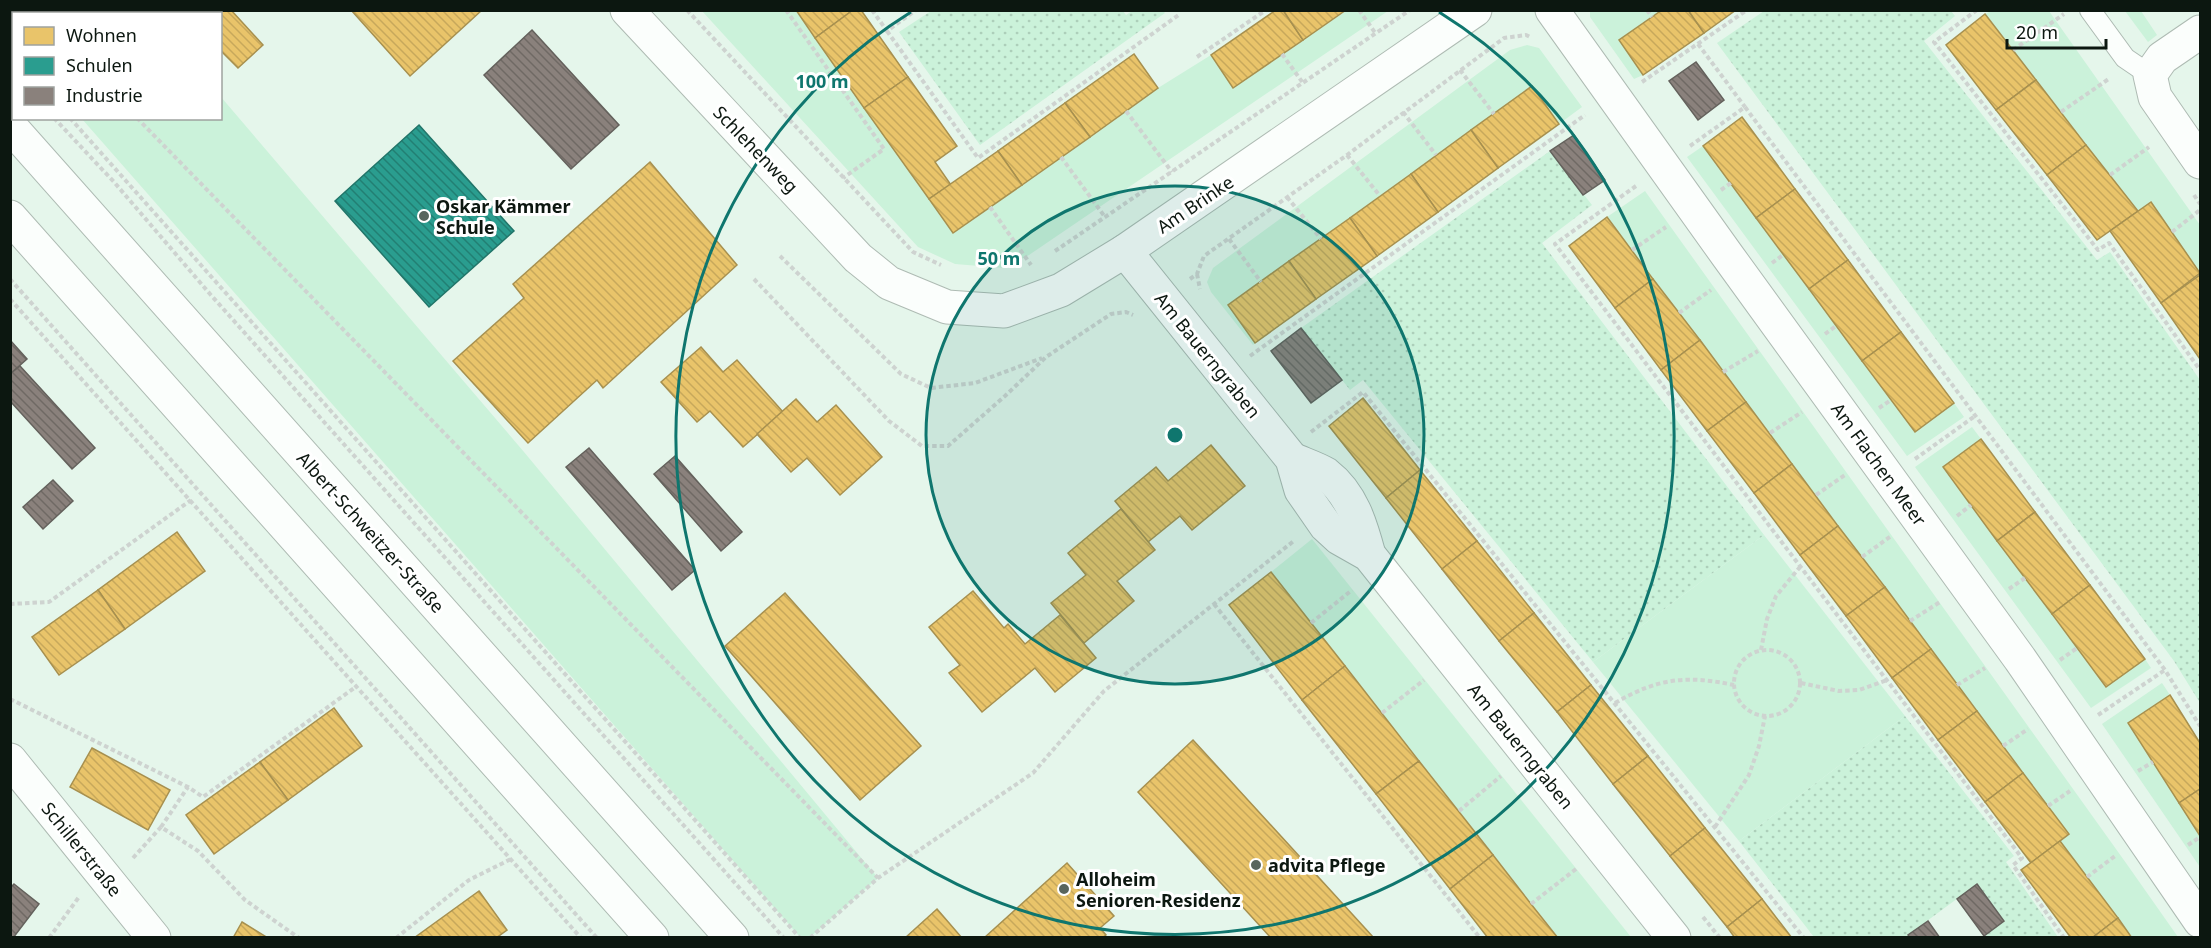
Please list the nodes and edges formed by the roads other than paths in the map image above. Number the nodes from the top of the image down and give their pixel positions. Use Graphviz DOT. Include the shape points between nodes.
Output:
graph roads {
  1 [pos="627,10"];
  2 [pos="1474,10"];
  3 [pos="1552,10"];
  4 [pos="2090,10"];
  5 [pos="2200,32"];
  6 [pos="2150,75"];
  7 [pos="10,126"];
  8 [pos="2200,162"];
  9 [pos="10,218"];
  10 [pos="1125,251"];
  11 [pos="889,283"];
  12 [pos="10,760"];
  13 [pos="2200,921"];
  14 [pos="154,938"];
  15 [pos="652,938"];
  16 [pos="732,938"];
  17 [pos="1674,938"];
  1 -- 11 [label="street, Schlehenweg" via="858,258"];
  2 -- 10 [label="street, Am Brinke"];
  3 -- 13 [label="street, Am Flachen Meer" via="2020,659"];
  4 -- 6 [label="lane" via="2125,58"];
  5 -- 6 [label="street" via="2162,58"];
  6 -- 8 [label="street" via="2154,97"];
  7 -- 16 [label="street, Albert-Schweitzer-Straße"];
  9 -- 15 [label="street"];
  10 -- 11 [label="street, Am Brinke" via="1061,290 1004,311 947,307"];
  10 -- 17 [label="street, Am Bauerngraben" via="1292,459 1324,473 1347,497 1361,525 1369,555"];
  12 -- 14 [label="street, Schillerstraße"];
}
